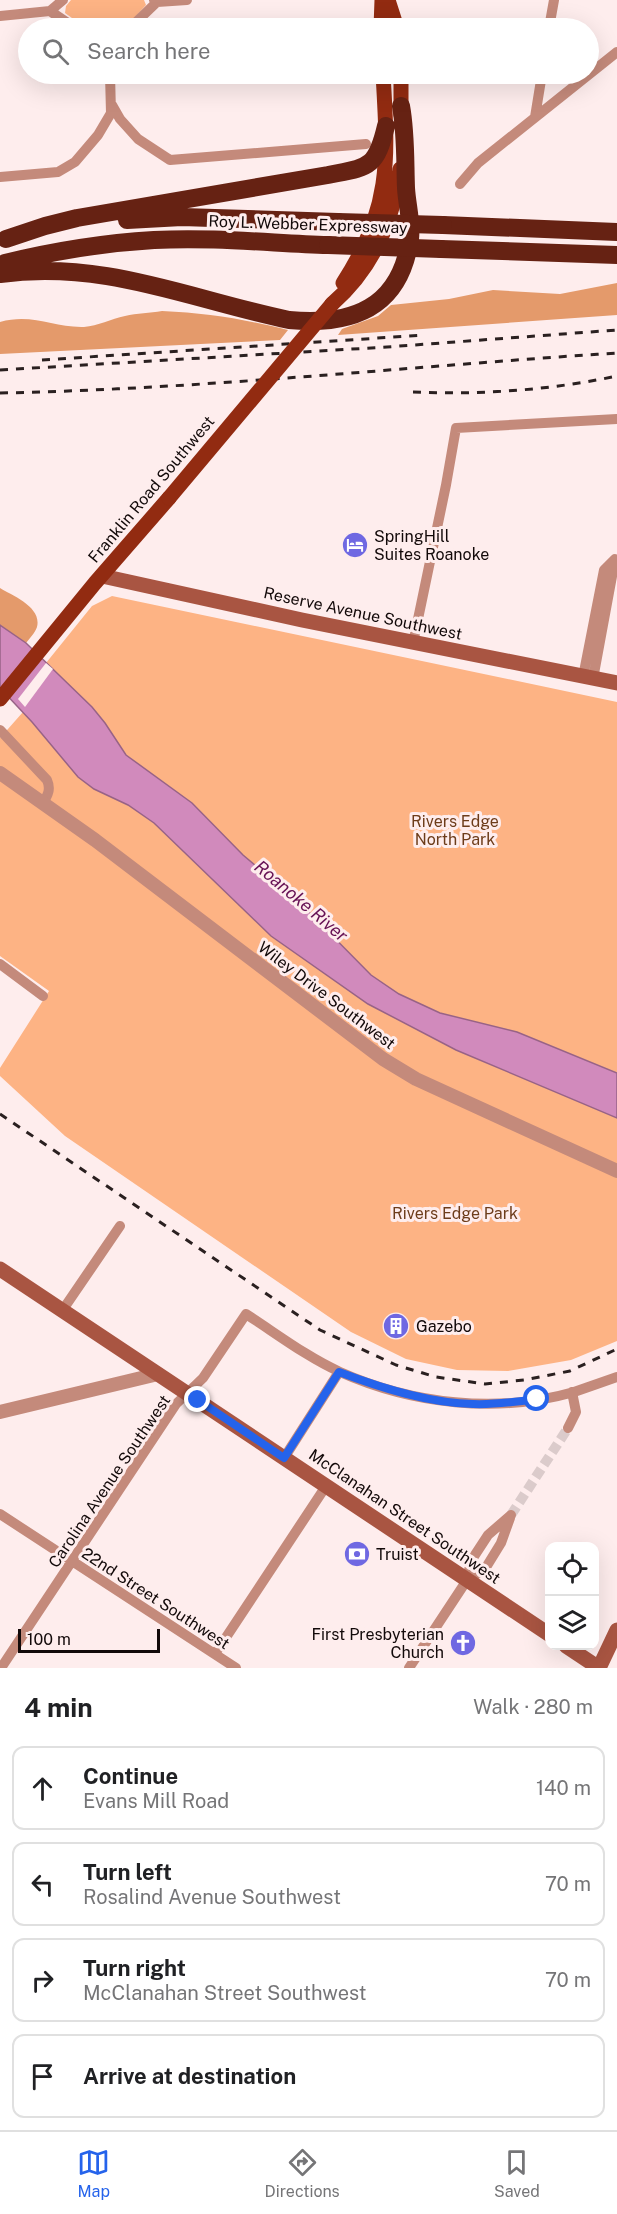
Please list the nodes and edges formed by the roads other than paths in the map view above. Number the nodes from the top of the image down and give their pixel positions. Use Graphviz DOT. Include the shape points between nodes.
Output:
graph roads {
  1 [pos="63,0"];
  2 [pos="187,0"];
  3 [pos="382,0"];
  4 [pos="388,0"];
  5 [pos="554,0"];
  6 [pos="156,1"];
  7 [pos="50,11"];
  8 [pos="0,16"];
  9 [pos="60,18"];
  10 [pos="140,18"];
  11 [pos="381,18"];
  12 [pos="394,18"];
  13 [pos="551,18"];
  14 [pos="617,52"];
  15 [pos="599,66"];
  16 [pos="111,84"];
  17 [pos="384,84"];
  18 [pos="401,84"];
  19 [pos="540,84"];
  20 [pos="577,84"];
  21 [pos="112,105"];
  22 [pos="401,106"];
  23 [pos="535,117"];
  24 [pos="386,126"];
  25 [pos="366,144"];
  26 [pos="0,177"];
  27 [pos="460,184"];
  28 [pos="617,232"];
  29 [pos="3,240"];
  30 [pos="617,255"];
  31 [pos="0,265"];
  32 [pos="0,274"];
  33 [pos="332,304"];
  34 [pos="617,419"];
  35 [pos="616,560"];
  36 [pos="102,576"];
  37 [pos="413,643"];
  38 [pos="588,678"];
  39 [pos="617,683"];
  40 [pos="0,699"];
  41 [pos="0,729"];
  42 [pos="0,773"];
  43 [pos="43,803"];
  44 [pos="0,964"];
  45 [pos="43,996"];
  46 [pos="617,1171"];
  47 [pos="120,1226"];
  48 [pos="0,1269"];
  49 [pos="62,1311"];
  50 [pos="339,1372"];
  51 [pos="158,1374"];
  52 [pos="617,1377"];
  53 [pos="572,1392"];
  54 [pos="187,1393"];
  55 [pos="0,1412"];
  56 [pos="568,1428"];
  57 [pos="284,1458"];
  58 [pos="326,1486"];
  59 [pos="0,1514"];
  60 [pos="72,1562"];
  61 [pos="467,1580"];
  62 [pos="617,1630"];
  63 [pos="545,1632"];
  64 [pos="572,1650"];
  65 [pos="215,1654"];
  66 [pos="1,1668"];
  67 [pos="236,1668"];
  68 [pos="410,1668"];
  69 [pos="599,1668"];
  1 -- 7 [label="street"];
  2 -- 6 [label="street"];
  3 -- 11 [label="main road"];
  4 -- 12 [label="main road"];
  5 -- 13 [label="street"];
  6 -- 10 [label="street"];
  7 -- 8 [label="street"];
  7 -- 9 [label="street"];
  14 -- 15 [label="street"];
  16 -- 21 [label="street"];
  17 -- 24 [label="main road, Franklin Road Southwest"];
  18 -- 22 [label="main road, Franklin Road Southwest"];
  19 -- 23 [label="street"];
  20 -- 23 [label="street"];
  21 -- 25 [label="street" via="138,139 170,160"];
  21 -- 26 [label="street" via="98,135 67,168"];
  22 -- 32 [label="highway" via="410,238 404,264 384,296 351,317 289,320 116,276 48,269"];
  22 -- 33 [label="main road, Franklin Road Southwest" via="400,169 389,220 368,264 351,288"];
  23 -- 27 [label="street" via="478,163"];
  24 -- 29 [label="highway" via="378,153 365,167 76,218"];
  24 -- 33 [label="main road, Franklin Road Southwest" via="381,201 359,258"];
  28 -- 29 [label="highway, Roy L. Webber Expressway, bridge" via="182,217 77,225"];
  30 -- 31 [label="highway, Roy L. Webber Expressway, bridge" via="202,239 84,247"];
  33 -- 36 [label="main road, Franklin Road Southwest, bridge"];
  34 -- 37 [label="street" via="456,428"];
  35 -- 38 [label="street"];
  36 -- 37 [label="main road, Reserve Avenue Southwest"];
  36 -- 40 [label="main road, Franklin Road Southwest"];
  37 -- 38 [label="main road, Reserve Avenue Southwest"];
  38 -- 39 [label="main road, Reserve Avenue Southwest"];
  41 -- 43 [label="street" via="47,780 49,792"];
  42 -- 43 [label="street, Wiley Drive Southwest"];
  43 -- 46 [label="street, Wiley Drive Southwest" via="383,1059 416,1079"];
  44 -- 45 [label="street"];
  47 -- 49 [label="street"];
  48 -- 49 [label="main road, McClanahan Street Southwest"];
  49 -- 51 [label="main road, McClanahan Street Southwest"];
  50 -- 53 [label="street" via="448,1402 496,1404"];
  50 -- 54 [label="street, Carolina Avenue Southwest" via="246,1314 204,1378"];
  50 -- 57 [label="street"];
  51 -- 54 [label="main road, McClanahan Street Southwest"];
  51 -- 55 [label="street"];
  52 -- 53 [label="street"];
  53 -- 56 [label="street" via="576,1412"];
  54 -- 57 [label="main road, McClanahan Street Southwest"];
  54 -- 60 [label="street, Carolina Avenue Southwest"];
  57 -- 58 [label="main road, McClanahan Street Southwest"];
  58 -- 61 [label="main road, McClanahan Street Southwest"];
  58 -- 65 [label="street"];
  59 -- 60 [label="street, 22nd Street Southwest"];
  60 -- 65 [label="street, 22nd Street Southwest"];
  60 -- 66 [label="street, Carolina Avenue Southwest"];
  61 -- 61 [label="street" via="485,1569 501,1543 511,1515 488,1535 471,1561"];
  61 -- 63 [label="main road, McClanahan Street Southwest"];
  61 -- 68 [label="street"];
  62 -- 69 [label="main road"];
  64 -- 69 [label="main road"];
  65 -- 67 [label="street, 22nd Street Southwest"];
}
